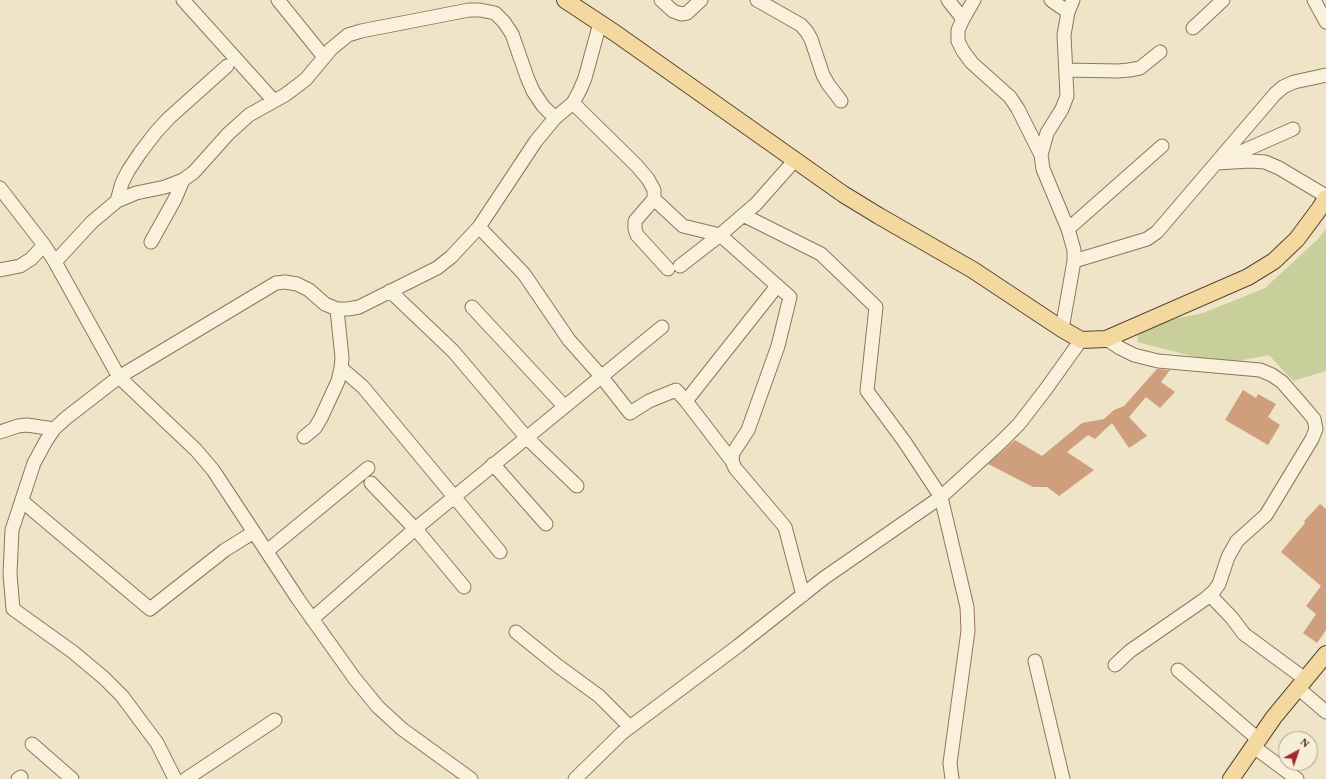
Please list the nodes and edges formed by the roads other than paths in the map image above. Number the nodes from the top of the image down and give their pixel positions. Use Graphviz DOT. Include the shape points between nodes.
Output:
graph roads {
  1 [pos="183,0"];
  2 [pos="278,0"];
  3 [pos="565,0"];
  4 [pos="661,0"];
  5 [pos="701,0"];
  6 [pos="757,0"];
  7 [pos="948,0"];
  8 [pos="974,0"];
  9 [pos="1051,0"];
  10 [pos="1222,0"];
  11 [pos="1314,0"];
  12 [pos="1071,6"];
  13 [pos="962,18"];
  14 [pos="1326,22"];
  15 [pos="600,23"];
  16 [pos="1193,28"];
  17 [pos="1160,52"];
  18 [pos="324,57"];
  19 [pos="227,66"];
  20 [pos="1066,70"];
  21 [pos="1326,75"];
  22 [pos="274,101"];
  23 [pos="840,101"];
  24 [pos="574,103"];
  25 [pos="555,118"];
  26 [pos="1293,129"];
  27 [pos="1162,146"];
  28 [pos="1041,155"];
  29 [pos="795,160"];
  30 [pos="1216,163"];
  31 [pos="183,180"];
  32 [pos="0,188"];
  33 [pos="1326,197"];
  34 [pos="654,199"];
  35 [pos="117,201"];
  36 [pos="743,215"];
  37 [pos="479,227"];
  38 [pos="1068,229"];
  39 [pos="720,235"];
  40 [pos="152,242"];
  41 [pos="44,245"];
  42 [pos="1074,261"];
  43 [pos="55,262"];
  44 [pos="0,270"];
  45 [pos="777,286"];
  46 [pos="390,291"];
  47 [pos="472,307"];
  48 [pos="337,309"];
  49 [pos="662,327"];
  50 [pos="1062,330"];
  51 [pos="1106,338"];
  52 [pos="1081,340"];
  53 [pos="341,368"];
  54 [pos="601,376"];
  55 [pos="119,377"];
  56 [pos="686,401"];
  57 [pos="564,406"];
  58 [pos="54,429"];
  59 [pos="0,432"];
  60 [pos="304,437"];
  61 [pos="526,438"];
  62 [pos="732,461"];
  63 [pos="493,464"];
  64 [pos="368,468"];
  65 [pos="371,483"];
  66 [pos="577,486"];
  67 [pos="454,496"];
  68 [pos="941,497"];
  69 [pos="22,502"];
  70 [pos="546,524"];
  71 [pos="415,529"];
  72 [pos="254,532"];
  73 [pos="267,551"];
  74 [pos="500,552"];
  75 [pos="464,587"];
  76 [pos="803,595"];
  77 [pos="1210,595"];
  78 [pos="312,619"];
  79 [pos="516,632"];
  80 [pos="1326,654"];
  81 [pos="1034,660"];
  82 [pos="1115,665"];
  83 [pos="1178,670"];
  84 [pos="1302,684"];
  85 [pos="1326,712"];
  86 [pos="275,720"];
  87 [pos="630,727"];
  88 [pos="1256,743"];
  89 [pos="32,744"];
  90 [pos="72,779"];
  91 [pos="174,779"];
  92 [pos="186,779"];
  93 [pos="471,779"];
  94 [pos="575,779"];
  95 [pos="952,779"];
  96 [pos="1063,779"];
  97 [pos="1231,779"];
  98 [pos="1297,779"];
  1 -- 22 [label="street"];
  2 -- 18 [label="street"];
  3 -- 15 [label="main road"];
  4 -- 5 [label="street" via="673,11 681,14 687,13"];
  6 -- 23 [label="street" via="801,25 807,32 823,75"];
  7 -- 13 [label="street"];
  8 -- 13 [label="street"];
  9 -- 12 [label="street"];
  10 -- 16 [label="street"];
  11 -- 14 [label="street"];
  12 -- 20 [label="street" via="1064,35"];
  13 -- 28 [label="street" via="958,41 963,51 972,64 1010,96"];
  15 -- 24 [label="street" via="585,78"];
  15 -- 29 [label="main road"];
  17 -- 20 [label="street" via="1140,68 1118,71"];
  18 -- 22 [label="street" via="306,79"];
  18 -- 25 [label="street" via="348,35 361,31 469,10 494,13 512,34 533,91"];
  19 -- 35 [label="street" via="156,132 128,171"];
  20 -- 28 [label="street" via="1067,96 1047,132"];
  21 -- 30 [label="street" via="1283,86"];
  22 -- 31 [label="street" via="238,124 194,172"];
  24 -- 25 [label="street"];
  24 -- 34 [label="street" via="648,179 654,190"];
  25 -- 37 [label="street" via="536,141"];
  26 -- 30 [label="street"];
  27 -- 38 [label="street"];
  28 -- 38 [label="street" via="1043,169"];
  29 -- 36 [label="street"];
  29 -- 50 [label="main road" via="843,194 973,270"];
  30 -- 33 [label="street" via="1265,162"];
  30 -- 42 [label="street" via="1157,232 1147,239"];
  31 -- 35 [label="street"];
  31 -- 40 [label="street"];
  32 -- 41 [label="street"];
  33 -- 51 [label="main road" via="1297,239 1274,261 1248,277"];
  34 -- 39 [label="street" via="683,226"];
  34 -- 39 [label="street" via="634,221 635,229 637,235 674,268"];
  35 -- 43 [label="street" via="92,222"];
  36 -- 39 [label="street"];
  36 -- 68 [label="street" via="821,254 876,307 867,391"];
  37 -- 46 [label="street" via="437,268"];
  37 -- 54 [label="street" via="524,274 569,340"];
  38 -- 42 [label="street" via="1074,250"];
  39 -- 45 [label="street"];
  41 -- 43 [label="street"];
  41 -- 44 [label="street" via="20,266"];
  42 -- 50 [label="street"];
  43 -- 55 [label="street"];
  45 -- 56 [label="street"];
  45 -- 62 [label="street" via="790,296 782,334 748,430 733,453"];
  46 -- 48 [label="street" via="359,307"];
  46 -- 61 [label="street" via="453,351"];
  47 -- 57 [label="street"];
  48 -- 53 [label="street"];
  48 -- 55 [label="street" via="325,304 309,290 297,284 276,283"];
  49 -- 54 [label="street"];
  50 -- 52 [label="main road"];
  51 -- 52 [label="main road"];
  51 -- 77 [label="street" via="1134,355 1158,361 1260,370 1282,382 1314,419 1316,429 1312,439 1266,515 1237,541 1228,557 1219,584"];
  52 -- 68 [label="street" via="1019,424"];
  53 -- 60 [label="street" via="334,393 321,418 315,428"];
  53 -- 67 [label="street" via="363,388"];
  54 -- 56 [label="street" via="630,412 676,390"];
  54 -- 57 [label="street"];
  55 -- 58 [label="street"];
  55 -- 72 [label="street" via="196,450 213,470"];
  56 -- 62 [label="street"];
  57 -- 61 [label="street"];
  58 -- 59 [label="street" via="27,425"];
  58 -- 69 [label="street" via="34,463"];
  61 -- 63 [label="street"];
  61 -- 66 [label="street"];
  62 -- 76 [label="street" via="785,528"];
  63 -- 67 [label="street"];
  63 -- 70 [label="street"];
  64 -- 73 [label="street"];
  65 -- 71 [label="street"];
  67 -- 71 [label="street"];
  67 -- 74 [label="street"];
  68 -- 76 [label="street"];
  68 -- 95 [label="street" via="964,590 968,623 950,763"];
  69 -- 72 [label="street" via="150,609 225,550"];
  69 -- 91 [label="street" via="12,530 10,574 13,609 73,652 122,696 157,744"];
  71 -- 75 [label="street"];
  71 -- 78 [label="street"];
  72 -- 73 [label="street"];
  73 -- 78 [label="street"];
  76 -- 87 [label="street"];
  77 -- 82 [label="street" via="1130,651"];
  77 -- 84 [label="street" via="1244,634"];
  78 -- 93 [label="street" via="378,707 402,730"];
  79 -- 87 [label="street" via="599,696"];
  80 -- 84 [label="main road"];
  81 -- 96 [label="street"];
  83 -- 88 [label="street"];
  84 -- 85 [label="street"];
  84 -- 88 [label="main road"];
  86 -- 92 [label="street"];
  87 -- 94 [label="street"];
  88 -- 97 [label="main road"];
  88 -- 98 [label="street"];
  89 -- 90 [label="street"];
}
